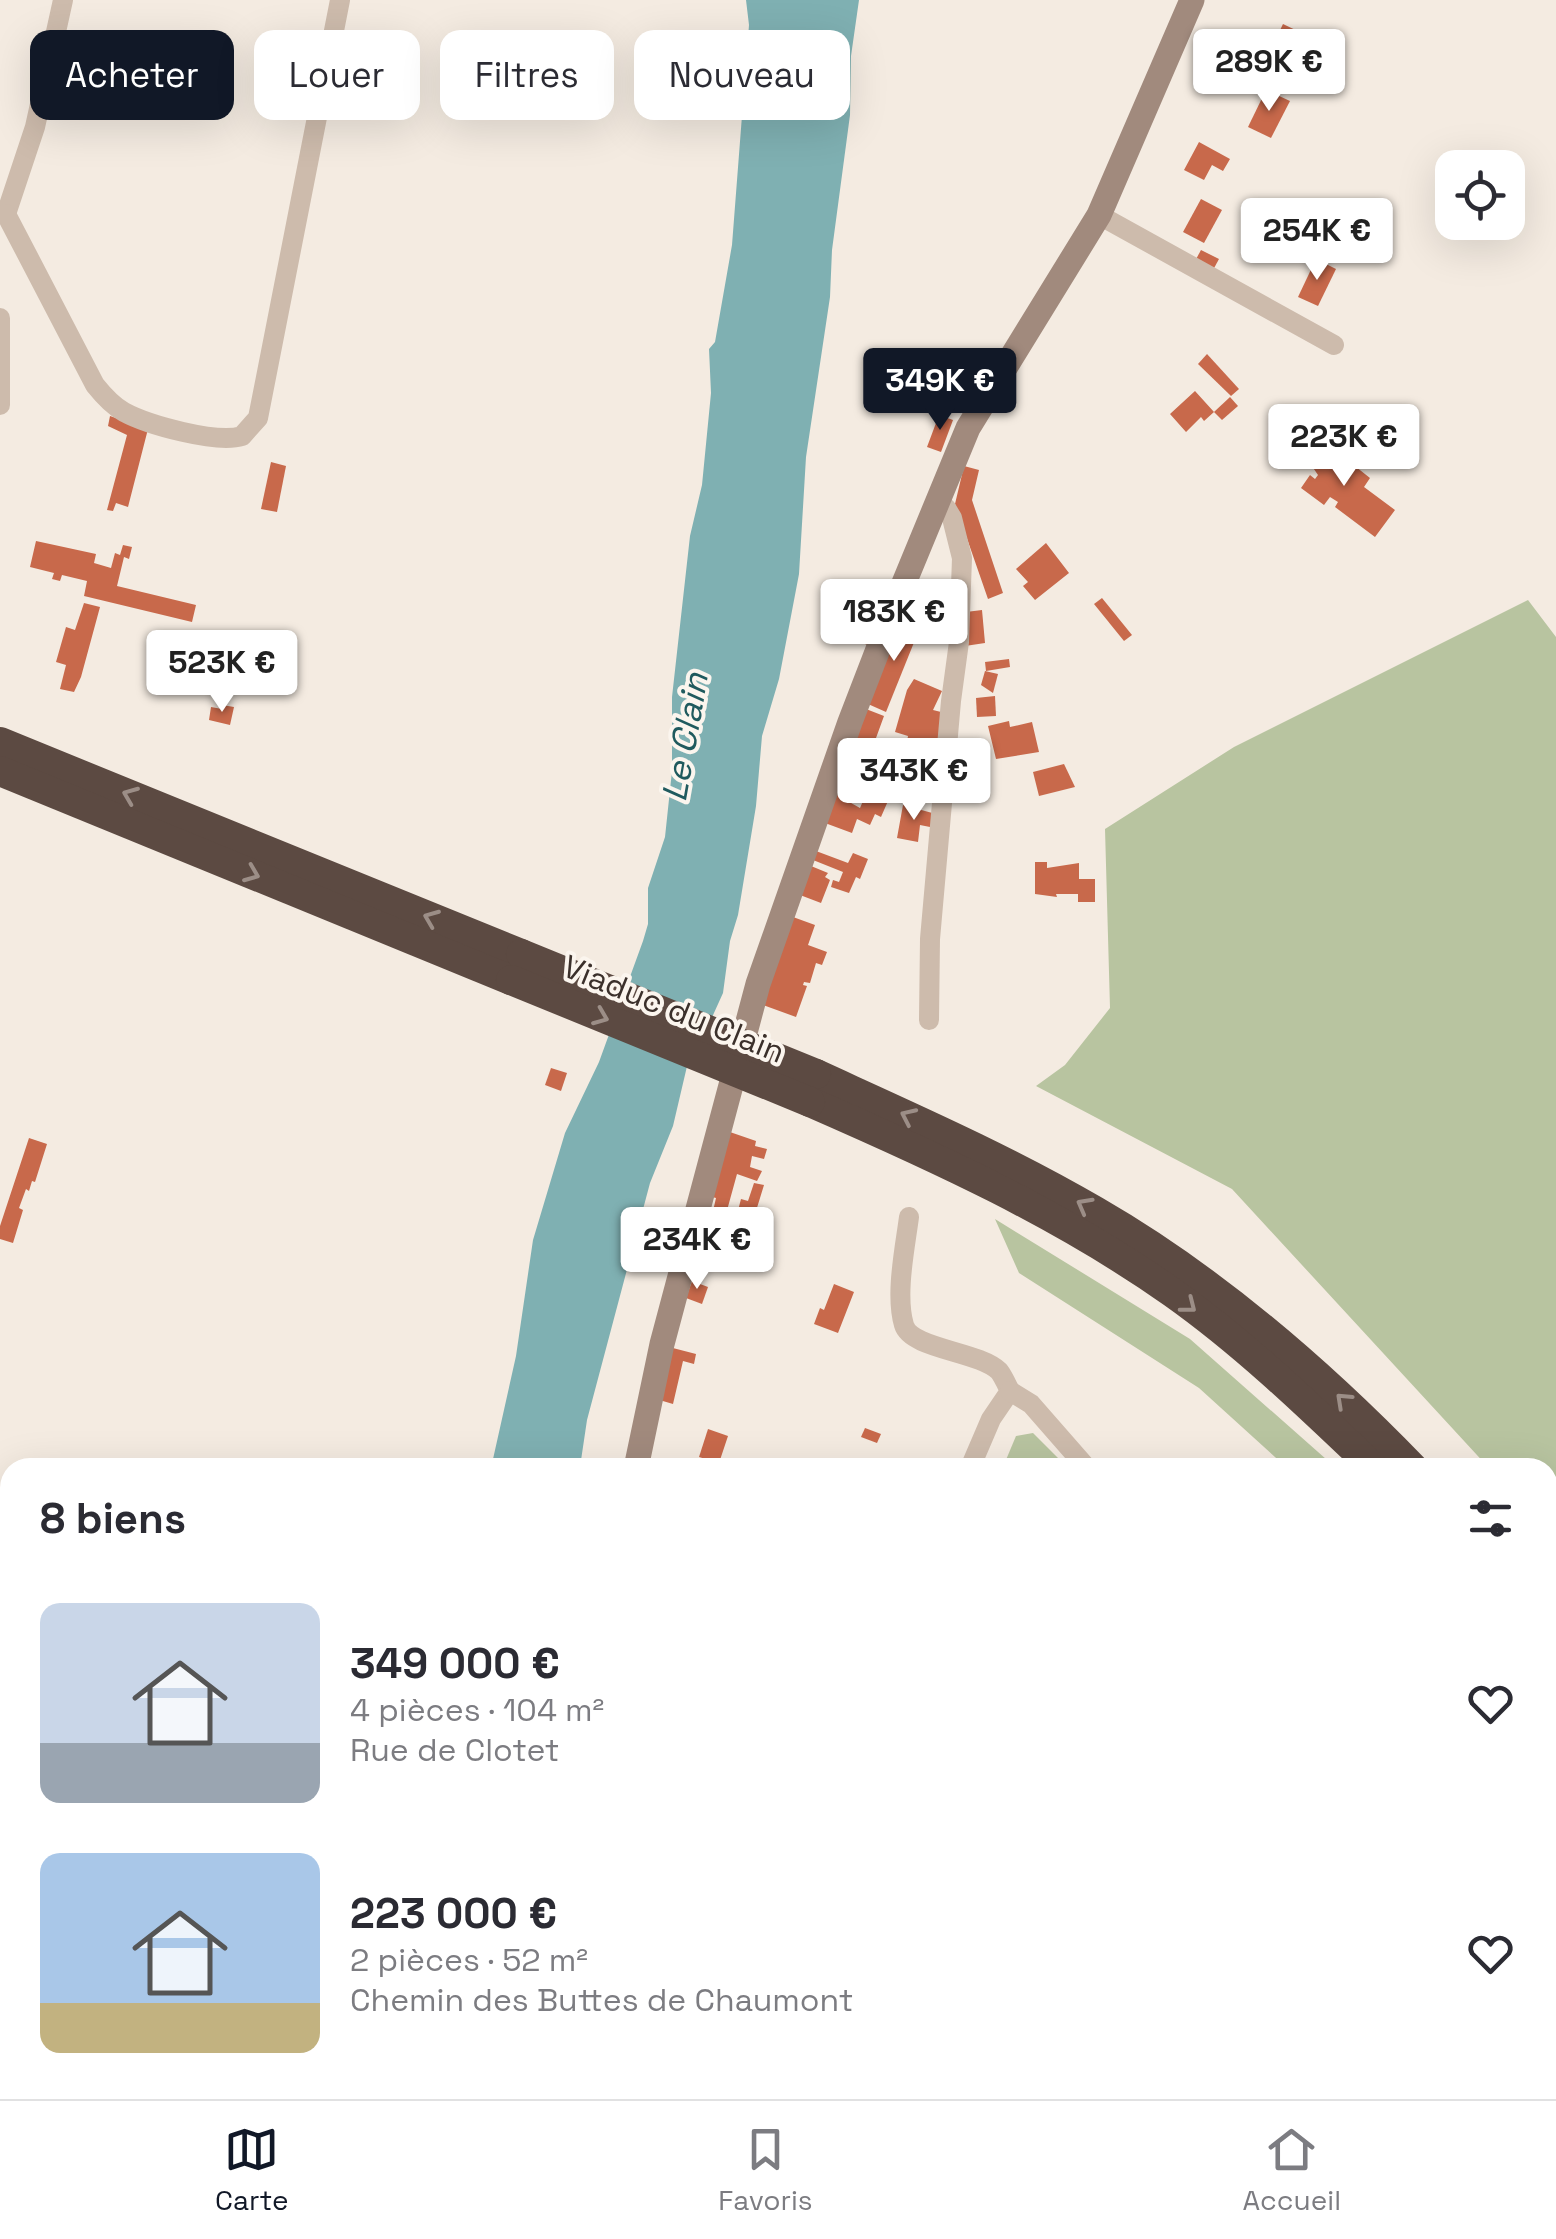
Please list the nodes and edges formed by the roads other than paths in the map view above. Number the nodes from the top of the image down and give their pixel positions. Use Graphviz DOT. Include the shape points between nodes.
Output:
graph roads {
  1 [pos="63,0"];
  2 [pos="340,0"];
  3 [pos="1192,0"];
  4 [pos="3,214"];
  5 [pos="1099,216"];
  6 [pos="0,318"];
  7 [pos="1334,345"];
  8 [pos="0,405"];
  9 [pos="938,503"];
  10 [pos="0,742"];
  11 [pos="0,771"];
  12 [pos="516,967"];
  13 [pos="929,1020"];
  14 [pos="813,1088"];
  15 [pos="908,1217"];
  16 [pos="1010,1391"];
  17 [pos="638,1458"];
  18 [pos="974,1458"];
  19 [pos="1078,1458"];
  20 [pos="1363,1458"];
  21 [pos="1402,1458"];
  1 -- 4 [label="street" via="34,126"];
  2 -- 4 [label="street" via="258,418 242,436 207,436 138,418 110,402"];
  3 -- 5 [label="main road"];
  5 -- 7 [label="street"];
  5 -- 9 [label="main road" via="968,428"];
  6 -- 8 [label="street"];
  9 -- 13 [label="street" via="952,518 962,558"];
  9 -- 17 [label="main road" via="850,722 758,984"];
  12 -- 10 [label="highway, one-way"];
  11 -- 12 [label="highway, one-way"];
  12 -- 14 [label="highway, Viaduc du Clain, bridge"];
  14 -- 20 [label="highway, one-way" via="1114,1254 1174,1294"];
  21 -- 14 [label="highway, one-way" via="1284,1347 1138,1238 1012,1166"];
  15 -- 16 [label="street" via="904,1326 912,1337 982,1360 1000,1372"];
  16 -- 18 [label="street"];
  16 -- 19 [label="street" via="1032,1404"];
}
